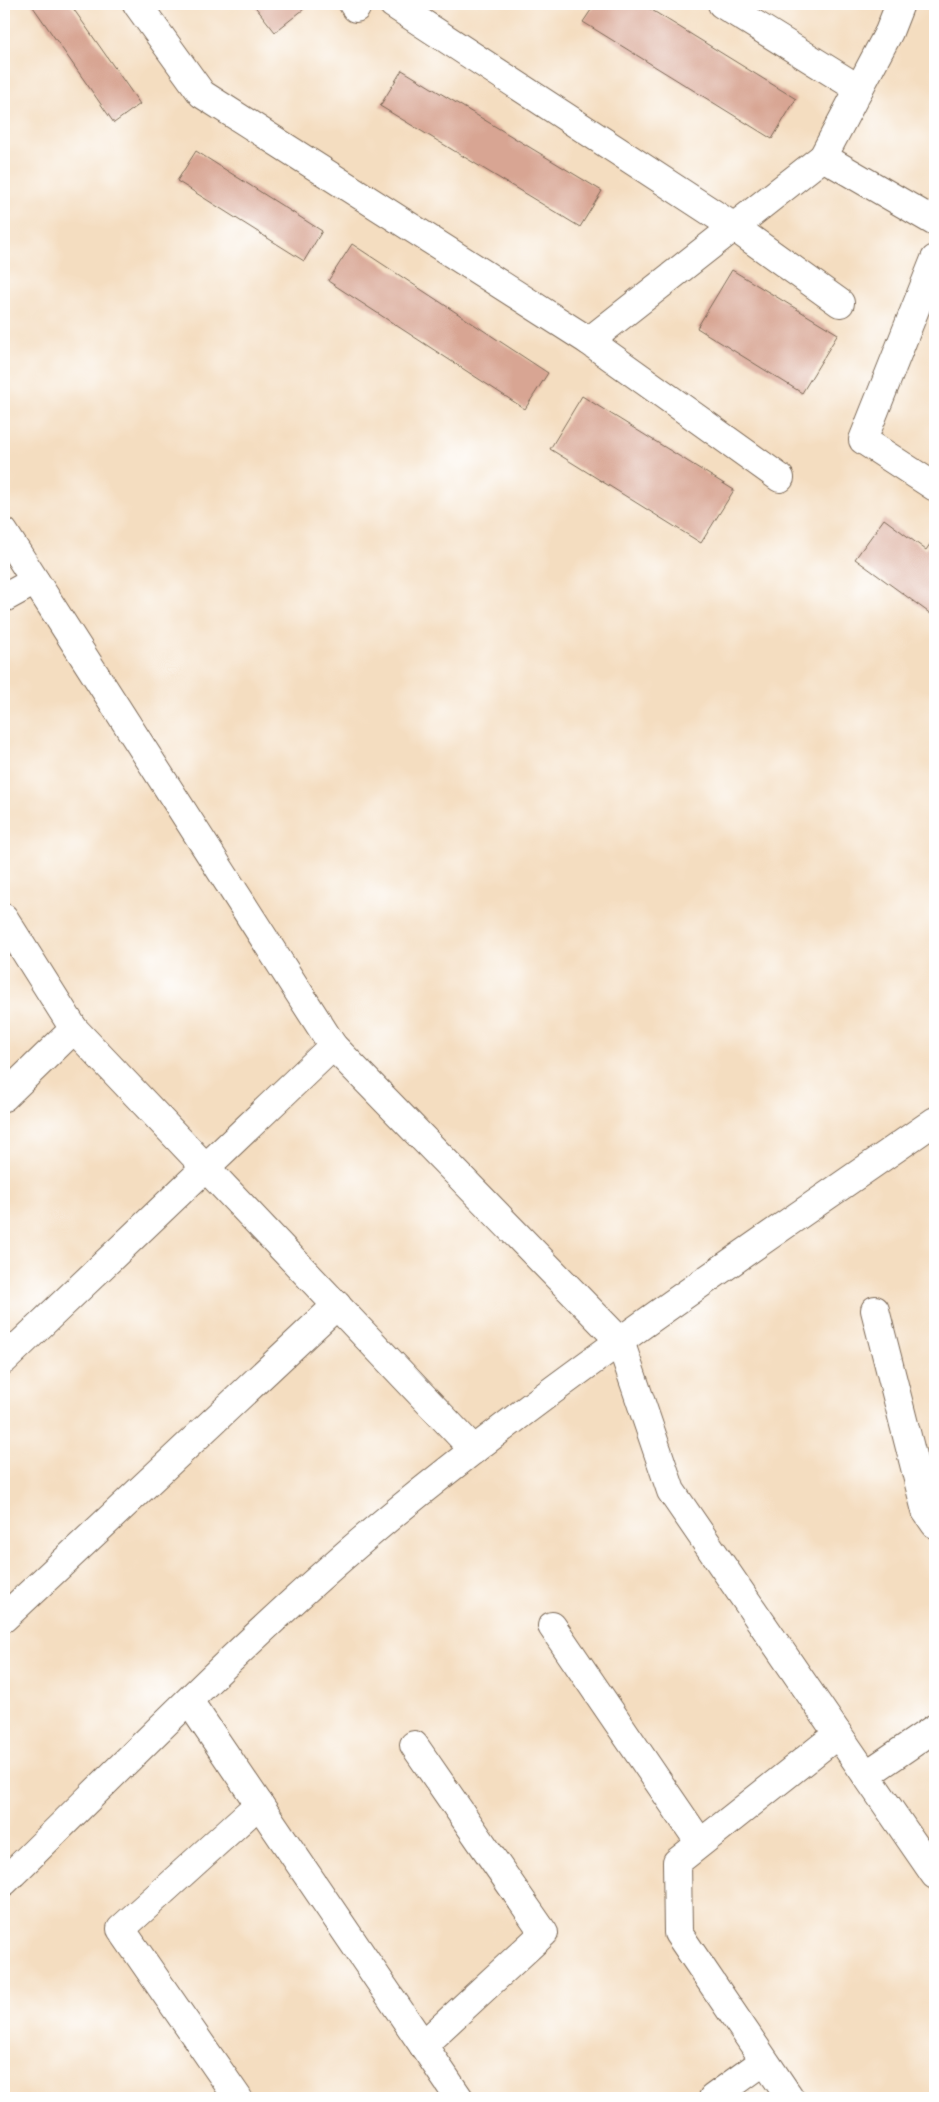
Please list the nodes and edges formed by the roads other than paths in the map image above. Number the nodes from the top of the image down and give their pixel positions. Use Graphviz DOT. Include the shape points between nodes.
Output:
graph roads {
  1 [pos="137,4"];
  2 [pos="393,4"];
  3 [pos="722,4"];
  4 [pos="900,4"];
  5 [pos="859,89"];
  6 [pos="823,157"];
  7 [pos="935,222"];
  8 [pos="734,227"];
  9 [pos="935,259"];
  10 [pos="840,303"];
  11 [pos="589,340"];
  12 [pos="780,478"];
  13 [pos="935,486"];
  14 [pos="4,532"];
  15 [pos="35,581"];
  16 [pos="4,598"];
  17 [pos="4,918"];
  18 [pos="74,1029"];
  19 [pos="332,1046"];
  20 [pos="4,1097"];
  21 [pos="935,1121"];
  22 [pos="205,1167"];
  23 [pos="337,1305"];
  24 [pos="875,1310"];
  25 [pos="620,1341"];
  26 [pos="4,1360"];
  27 [pos="474,1450"];
  28 [pos="935,1524"];
  29 [pos="4,1618"];
  30 [pos="552,1626"];
  31 [pos="189,1701"];
  32 [pos="935,1728"];
  33 [pos="838,1734"];
  34 [pos="414,1745"];
  35 [pos="866,1775"];
  36 [pos="259,1804"];
  37 [pos="700,1843"];
  38 [pos="935,1875"];
  39 [pos="4,1882"];
  40 [pos="423,2045"];
  41 [pos="764,2061"];
  42 [pos="238,2098"];
  43 [pos="459,2098"];
  44 [pos="713,2098"];
  45 [pos="790,2098"];
  1 -- 11 [label="street" via="202,94"];
  2 -- 8 [label="street"];
  3 -- 5 [label="street"];
  4 -- 5 [label="street"];
  5 -- 6 [label="street"];
  6 -- 7 [label="street"];
  6 -- 8 [label="street"];
  8 -- 10 [label="street"];
  8 -- 11 [label="street"];
  9 -- 13 [label="street" via="863,440"];
  11 -- 12 [label="street"];
  14 -- 15 [label="street"];
  15 -- 16 [label="street"];
  15 -- 19 [label="street"];
  17 -- 18 [label="street"];
  18 -- 20 [label="street"];
  18 -- 22 [label="street"];
  19 -- 22 [label="street"];
  19 -- 25 [label="street"];
  21 -- 25 [label="street"];
  22 -- 23 [label="street"];
  22 -- 26 [label="street"];
  23 -- 27 [label="street"];
  23 -- 29 [label="street"];
  24 -- 28 [label="street" via="926,1511"];
  25 -- 27 [label="street"];
  25 -- 33 [label="street" via="671,1492"];
  27 -- 31 [label="street" via="323,1575"];
  30 -- 37 [label="street"];
  31 -- 36 [label="street"];
  31 -- 39 [label="street"];
  32 -- 35 [label="street"];
  33 -- 35 [label="street"];
  33 -- 37 [label="street"];
  34 -- 40 [label="street" via="544,1933"];
  35 -- 38 [label="street"];
  36 -- 40 [label="street"];
  36 -- 42 [label="street" via="121,1929"];
  37 -- 41 [label="street" via="677,1862 678,1933"];
  40 -- 43 [label="street"];
  41 -- 44 [label="street"];
  41 -- 45 [label="street"];
}
